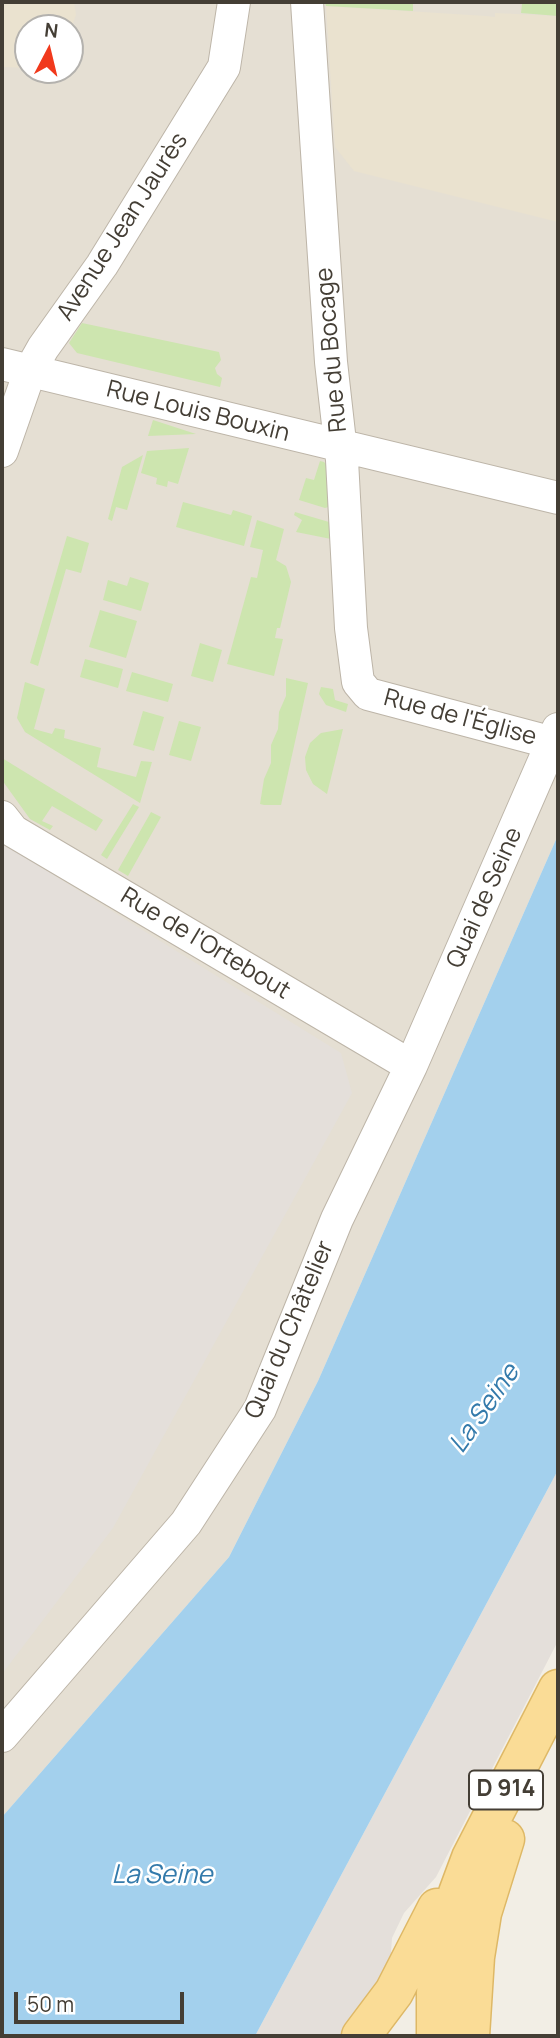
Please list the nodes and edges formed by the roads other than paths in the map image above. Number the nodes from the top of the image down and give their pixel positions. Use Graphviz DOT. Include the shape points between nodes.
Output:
graph roads {
  1 [pos="234,2"];
  2 [pos="307,2"];
  3 [pos="16,368"];
  4 [pos="340,446"];
  5 [pos="2,451"];
  6 [pos="558,498"];
  7 [pos="368,694"];
  8 [pos="555,736"];
  9 [pos="2,817"];
  10 [pos="411,1066"];
  11 [pos="558,1689"];
  12 [pos="558,1730"];
  13 [pos="2,1736"];
  14 [pos="458,1894"];
  15 [pos="394,1992"];
  16 [pos="449,2023"];
  17 [pos="361,2036"];
  1 -- 3 [label="street, Avenue Jean Jaurès" via="224,67 102,265 43,348"];
  2 -- 4 [label="street, Rue du Bocage"];
  3 -- 4 [label="street, Rue Louis Bouxin"];
  3 -- 5 [label="street, Avenue Jean Jaurès"];
  4 -- 6 [label="street, Rue Louis Bouxin"];
  4 -- 7 [label="street, Rue du Bocage" via="351,628 358,682"];
  7 -- 8 [label="street, Rue de l'Église"];
  8 -- 10 [label="street, Quai de Seine"];
  9 -- 10 [label="street, Rue de l'Ortebout" via="13,831"];
  10 -- 13 [label="street, Quai du Châtelier" via="337,1219 260,1409 186,1523"];
  11 -- 14 [label="main road, D 914" via="477,1845"];
  12 -- 16 [label="main road, D 914" via="515,1813 493,1871 475,1957"];
  14 -- 15 [label="main road" via="441,1901"];
  14 -- 16 [label="main road, D 914" via="439,1963"];
  15 -- 16 [label="main road"];
  15 -- 17 [label="main road"];
}
